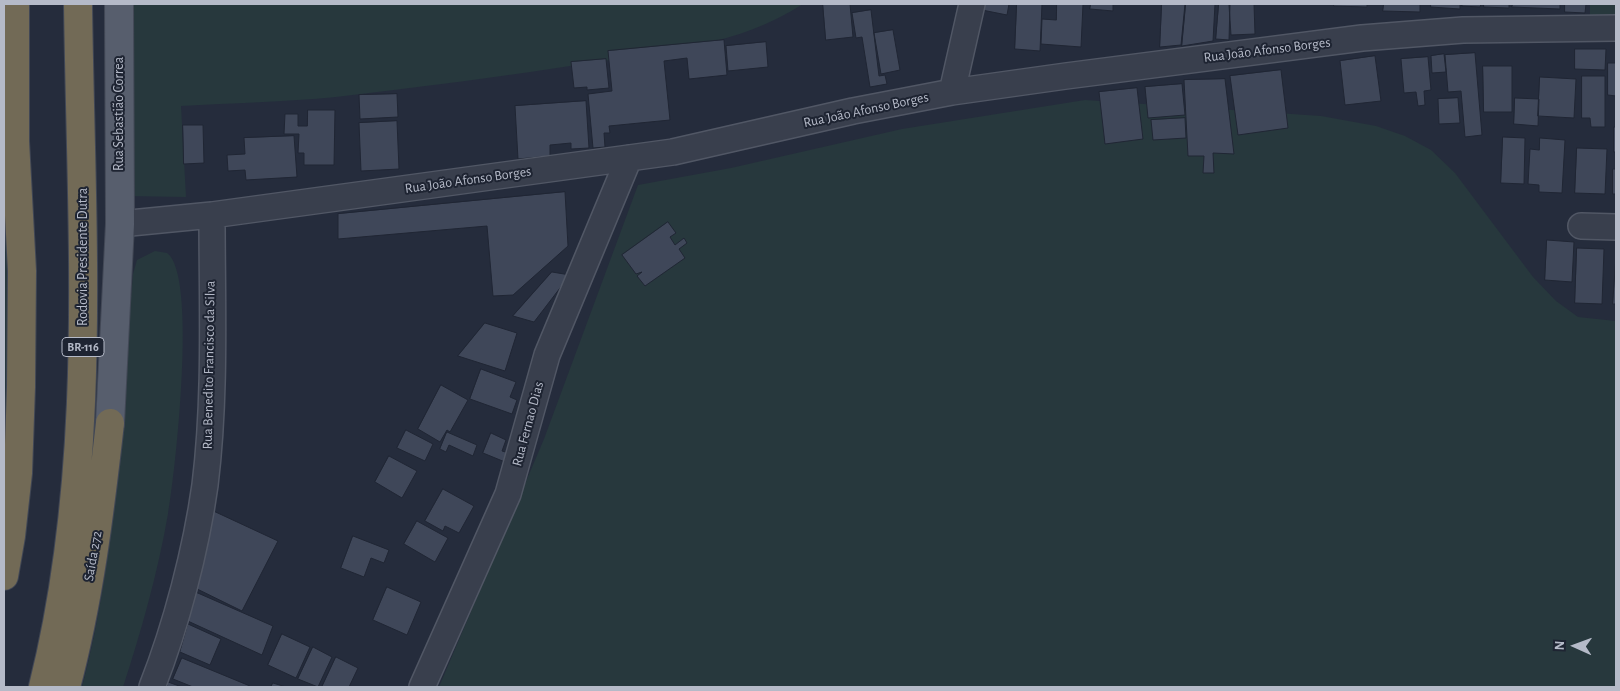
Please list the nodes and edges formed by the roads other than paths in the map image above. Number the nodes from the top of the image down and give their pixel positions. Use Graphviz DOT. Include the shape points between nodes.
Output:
graph roads {
  1 [pos="15,4"];
  2 [pos="78,4"];
  3 [pos="119,4"];
  4 [pos="972,4"];
  5 [pos="1616,28"];
  6 [pos="952,92"];
  7 [pos="628,158"];
  8 [pos="212,215"];
  9 [pos="120,224"];
  10 [pos="1581,226"];
  11 [pos="1616,227"];
  12 [pos="110,424"];
  13 [pos="4,576"];
  14 [pos="43,687"];
  15 [pos="66,687"];
  16 [pos="152,687"];
  17 [pos="422,687"];
  1 -- 13 [label="highway" via="15,141 22,271 21,387 18,473"];
  2 -- 14 [label="highway, Rodovia Presidente Dutra / BR-116" via="83,398 68,567"];
  3 -- 9 [label="main road, Rua Sebastião Correa"];
  4 -- 6 [label="street"];
  5 -- 6 [label="street, Rua João Afonso Borges" via="1463,30 1362,38"];
  6 -- 7 [label="street, Rua João Afonso Borges" via="673,152"];
  7 -- 8 [label="street, Rua João Afonso Borges"];
  7 -- 17 [label="street, Rua Fernao Dias" via="547,355 508,494"];
  8 -- 9 [label="street, Rua João Afonso Borges"];
  8 -- 16 [label="street, Rua Benedito Francisco da Silva" via="211,406 205,485 183,588 165,656"];
  9 -- 12 [label="main road, Rua Sebastião Correa"];
  10 -- 11 [label="street"];
  12 -- 15 [label="highway, Saída 272" via="99,527 76,652"];
}
